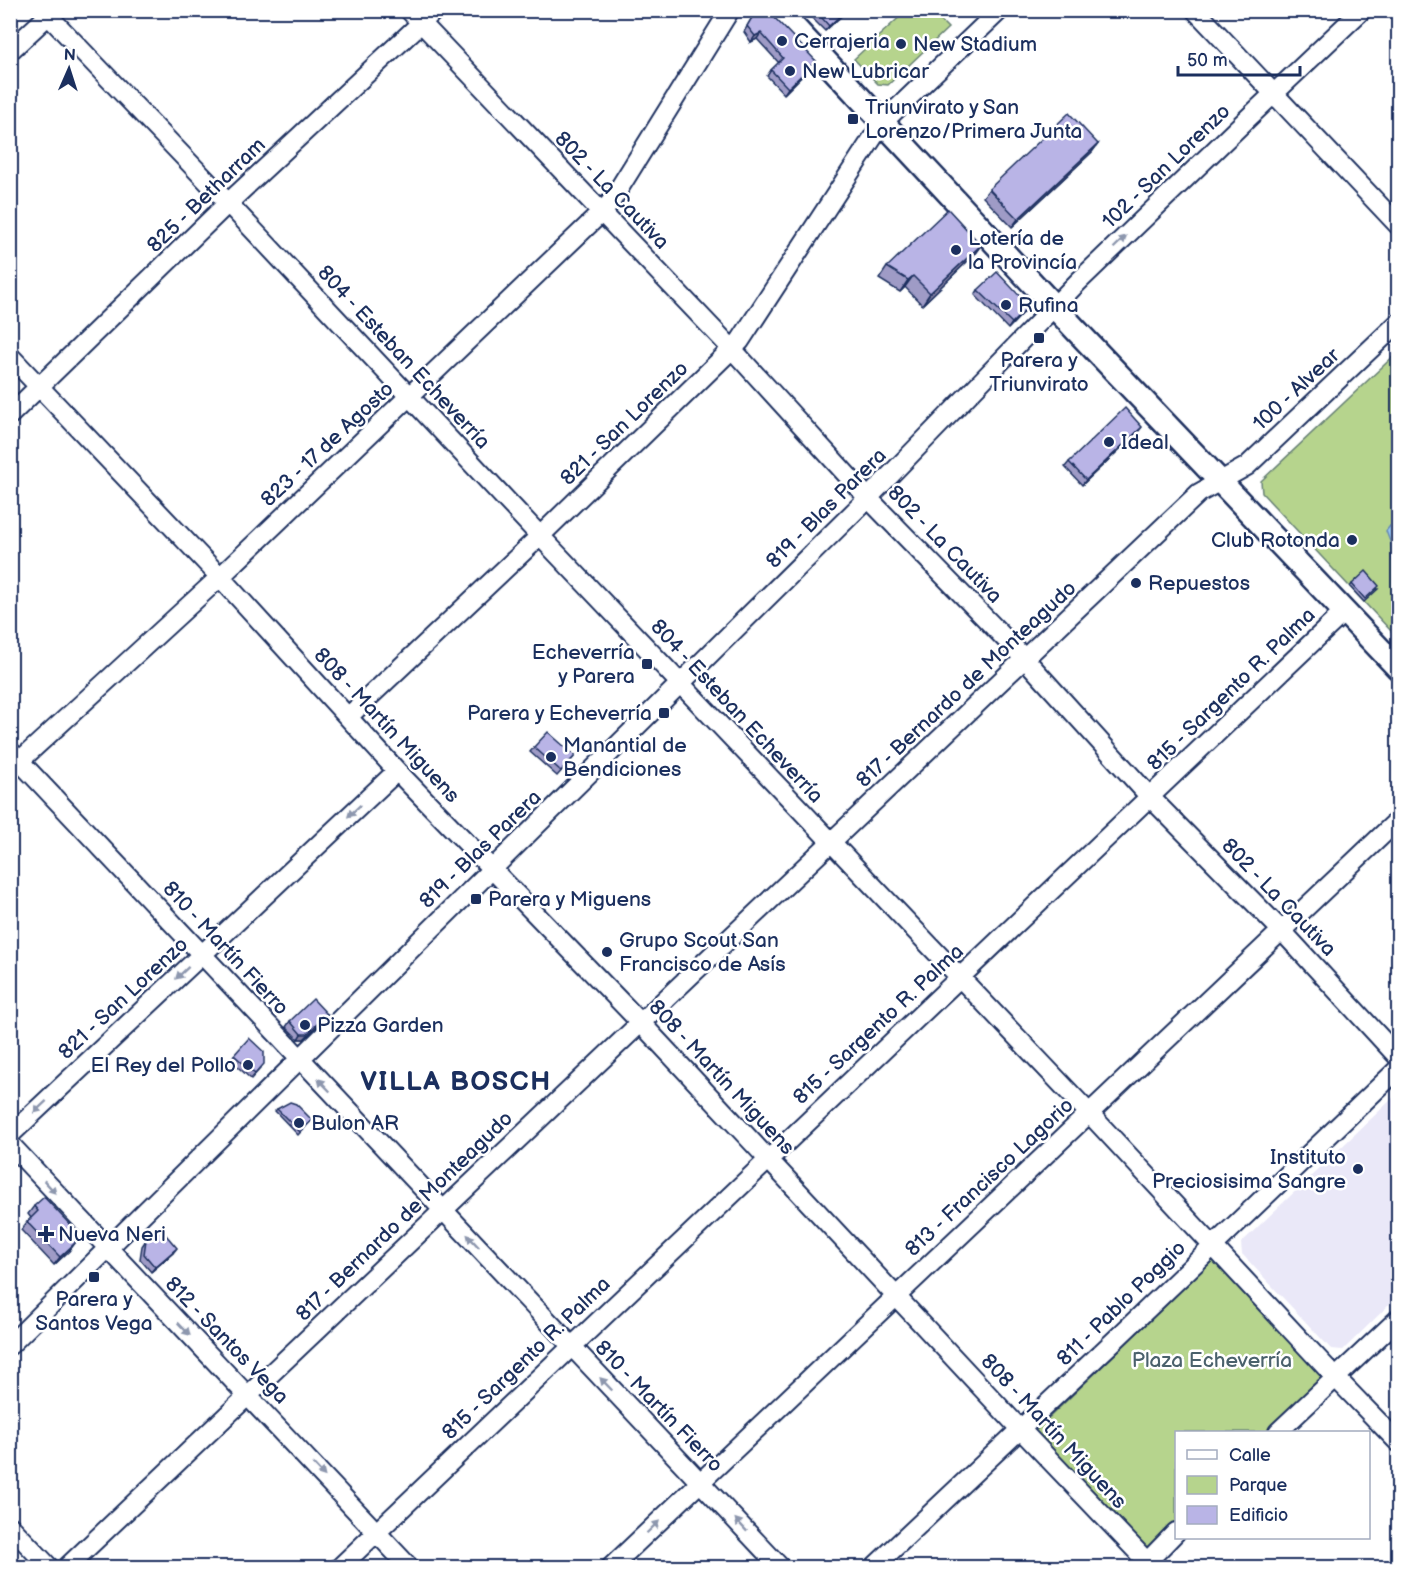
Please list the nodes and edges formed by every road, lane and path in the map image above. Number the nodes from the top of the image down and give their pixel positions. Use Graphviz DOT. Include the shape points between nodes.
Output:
graph roads {
  1 [pos="435,10"];
  2 [pos="730,10"];
  3 [pos="778,10"];
  4 [pos="1000,10"];
  5 [pos="1195,10"];
  6 [pos="1362,10"];
  7 [pos="48,12"];
  8 [pos="415,17"];
  9 [pos="10,51"];
  10 [pos="1273,95"];
  11 [pos="883,122"];
  12 [pos="228,203"];
  13 [pos="602,212"];
  14 [pos="1398,225"];
  15 [pos="1056,307"];
  16 [pos="1398,323"];
  17 [pos="732,349"];
  18 [pos="10,356"];
  19 [pos="40,387"];
  20 [pos="410,397"];
  21 [pos="10,415"];
  22 [pos="1220,480"];
  23 [pos="868,498"];
  24 [pos="540,536"];
  25 [pos="220,577"];
  26 [pos="1344,612"];
  27 [pos="1025,659"];
  28 [pos="1398,668"];
  29 [pos="680,683"];
  30 [pos="349,716"];
  31 [pos="14,760"];
  32 [pos="397,771"];
  33 [pos="1150,797"];
  34 [pos="1398,820"];
  35 [pos="831,842"];
  36 [pos="492,868"];
  37 [pos="1282,931"];
  38 [pos="202,955"];
  39 [pos="960,978"];
  40 [pos="641,1023"];
  41 [pos="1398,1057"];
  42 [pos="299,1059"];
  43 [pos="1398,1070"];
  44 [pos="1089,1113"];
  45 [pos="10,1135"];
  46 [pos="10,1144"];
  47 [pos="767,1159"];
  48 [pos="444,1209"];
  49 [pos="1214,1246"];
  50 [pos="107,1248"];
  51 [pos="896,1295"];
  52 [pos="1398,1319"];
  53 [pos="10,1345"];
  54 [pos="571,1346"];
  55 [pos="1336,1378"];
  56 [pos="249,1396"];
  57 [pos="1021,1430"];
  58 [pos="1279,1431"];
  59 [pos="1398,1442"];
  60 [pos="700,1482"];
  61 [pos="10,1526"];
  62 [pos="376,1531"];
  63 [pos="1175,1533"];
  64 [pos="1147,1566"];
  65 [pos="50,1568"];
  66 [pos="66,1568"];
  67 [pos="339,1568"];
  68 [pos="410,1568"];
  69 [pos="610,1568"];
  70 [pos="781,1568"];
  71 [pos="873,1568"];
  1 -- 8 [label="street, 825 - Betharram"];
  2 -- 13 [label="street, 823 - 17 de Agosto"];
  3 -- 11 [label="main road"];
  4 -- 11 [label="street, 821 - San Lorenzo"];
  5 -- 10 [label="street"];
  6 -- 10 [label="street, 102 - San Lorenzo"];
  7 -- 9 [label="street"];
  7 -- 12 [label="street, 804 - Esteban Echeverría"];
  8 -- 12 [label="street, 825 - Betharram"];
  8 -- 13 [label="street, 802 - La Cautiva"];
  10 -- 14 [label="street"];
  15 -- 10 [label="street, 102 - San Lorenzo, one-way"];
  11 -- 15 [label="main road"];
  11 -- 17 [label="street, 821 - San Lorenzo"];
  12 -- 19 [label="street, 825 - Betharram"];
  12 -- 20 [label="street, 804 - Esteban Echeverría"];
  13 -- 17 [label="street, 802 - La Cautiva"];
  13 -- 20 [label="street, 823 - 17 de Agosto"];
  15 -- 22 [label="main road"];
  15 -- 23 [label="street, 819 - Blas Parera"];
  16 -- 22 [label="street, 100 - Alvear" via="1247,466"];
  17 -- 23 [label="street, 802 - La Cautiva"];
  17 -- 24 [label="street, 821 - San Lorenzo"];
  18 -- 19 [label="street, 808 - Martín Miguens"];
  19 -- 21 [label="street, 825 - Betharram"];
  19 -- 25 [label="street, 808 - Martín Miguens"];
  20 -- 24 [label="street, 804 - Esteban Echeverría"];
  20 -- 25 [label="street, 823 - 17 de Agosto"];
  22 -- 26 [label="main road"];
  22 -- 27 [label="street, 817 - Bernardo de Monteagudo" via="1198,493"];
  23 -- 27 [label="street, 802 - La Cautiva"];
  23 -- 29 [label="street, 819 - Blas Parera"];
  24 -- 29 [label="street, 804 - Esteban Echeverría"];
  24 -- 30 [label="street, 821 - San Lorenzo"];
  25 -- 30 [label="street, 808 - Martín Miguens"];
  25 -- 31 [label="street, 823 - 17 de Agosto"];
  26 -- 28 [label="main road"];
  26 -- 33 [label="street, 815 - Sargento R. Palma"];
  27 -- 33 [label="street, 802 - La Cautiva"];
  27 -- 35 [label="street, 817 - Bernardo de Monteagudo"];
  29 -- 35 [label="street, 804 - Esteban Echeverría"];
  29 -- 36 [label="street, 819 - Blas Parera"];
  30 -- 32 [label="street, 808 - Martín Miguens"];
  31 -- 38 [label="street, 810 - Martín Fierro"];
  32 -- 36 [label="street, 808 - Martín Miguens"];
  32 -- 38 [label="street, 821 - San Lorenzo, one-way"];
  33 -- 37 [label="street, 802 - La Cautiva"];
  33 -- 39 [label="street, 815 - Sargento R. Palma"];
  34 -- 37 [label="street, 813 - Francisco Lagorio"];
  35 -- 39 [label="street, 804 - Esteban Echeverría"];
  35 -- 40 [label="street, 817 - Bernardo de Monteagudo"];
  36 -- 40 [label="street, 808 - Martín Miguens"];
  36 -- 42 [label="street, 819 - Blas Parera"];
  37 -- 41 [label="street, 802 - La Cautiva"];
  37 -- 44 [label="street, 813 - Francisco Lagorio"];
  38 -- 42 [label="street, 810 - Martín Fierro"];
  38 -- 45 [label="street, 821 - San Lorenzo, one-way"];
  39 -- 44 [label="street, 804 - Esteban Echeverría"];
  39 -- 47 [label="street, 815 - Sargento R. Palma"];
  40 -- 47 [label="street, 808 - Martín Miguens"];
  40 -- 48 [label="street, 817 - Bernardo de Monteagudo"];
  48 -- 42 [label="street, 810 - Martín Fierro, one-way"];
  42 -- 50 [label="street, 819 - Blas Parera"];
  43 -- 49 [label="street, 811 - Pablo Poggio"];
  44 -- 49 [label="street, 804 - Esteban Echeverría"];
  44 -- 51 [label="street, 813 - Francisco Lagorio"];
  46 -- 50 [label="street, 812 - Santos Vega, one-way"];
  47 -- 51 [label="street, 808 - Martín Miguens"];
  47 -- 54 [label="street, 815 - Sargento R. Palma"];
  54 -- 48 [label="street, 810 - Martín Fierro, one-way"];
  48 -- 56 [label="street, 817 - Bernardo de Monteagudo"];
  49 -- 55 [label="street, 804 - Esteban Echeverría"];
  49 -- 57 [label="street, 811 - Pablo Poggio"];
  50 -- 53 [label="street, 819 - Blas Parera"];
  50 -- 56 [label="street, 812 - Santos Vega, one-way"];
  51 -- 57 [label="street, 808 - Martín Miguens"];
  51 -- 60 [label="street, 813 - Francisco Lagorio"];
  52 -- 55 [label="street"];
  60 -- 54 [label="street, 810 - Martín Fierro, one-way"];
  54 -- 62 [label="street, 815 - Sargento R. Palma"];
  55 -- 58 [label="street"];
  55 -- 59 [label="street, 804 - Esteban Echeverría"];
  56 -- 62 [label="street, 812 - Santos Vega, one-way"];
  56 -- 66 [label="street, 817 - Bernardo de Monteagudo"];
  57 -- 64 [label="street, 808 - Martín Miguens"];
  57 -- 71 [label="street, 811 - Pablo Poggio"];
  69 -- 60 [label="street, 813 - Francisco Lagorio, one-way"];
  70 -- 60 [label="street, 810 - Martín Fierro, one-way"];
  61 -- 65 [label="street"];
  62 -- 67 [label="street, 815 - Sargento R. Palma"];
  62 -- 68 [label="street, 812 - Santos Vega"];
  63 -- 64 [label="street"];
}
